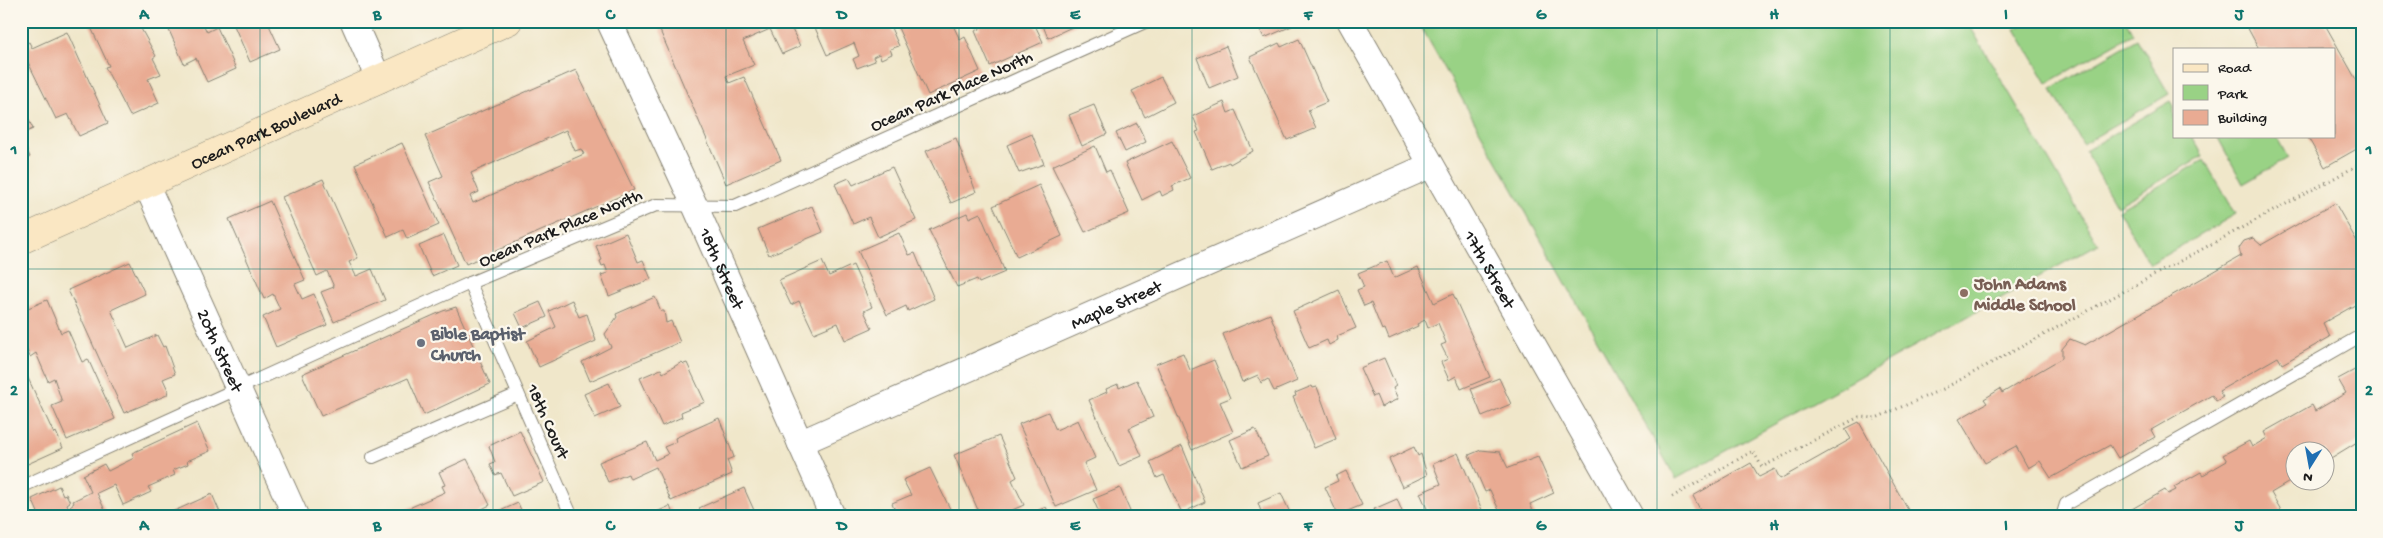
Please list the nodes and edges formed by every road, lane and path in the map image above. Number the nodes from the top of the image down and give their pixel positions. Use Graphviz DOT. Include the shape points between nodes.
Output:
graph roads {
  1 [pos="353,21"];
  2 [pos="508,21"];
  3 [pos="609,21"];
  4 [pos="1147,21"];
  5 [pos="1350,21"];
  6 [pos="379,80"];
  7 [pos="2362,163"];
  8 [pos="1431,165"];
  9 [pos="146,184"];
  10 [pos="695,206"];
  11 [pos="21,240"];
  12 [pos="470,283"];
  13 [pos="2362,335"];
  14 [pos="239,388"];
  15 [pos="518,394"];
  16 [pos="800,443"];
  17 [pos="373,456"];
  18 [pos="21,486"];
  19 [pos="1672,496"];
  20 [pos="296,517"];
  21 [pos="572,517"];
  22 [pos="833,517"];
  23 [pos="1631,517"];
  24 [pos="2062,517"];
  1 -- 6 [label="street"];
  2 -- 6 [label="street, Ocean Park Boulevard"];
  3 -- 10 [label="street, 18th Street"];
  4 -- 10 [label="lane, Ocean Park Place North" via="735,206"];
  5 -- 8 [label="street, 17th Street"];
  6 -- 9 [label="street, Ocean Park Boulevard"];
  7 -- 19 [label="path" via="1943,389 1876,418 1859,416 1762,467 1753,451"];
  8 -- 16 [label="street, Maple Street"];
  8 -- 23 [label="street, 17th Street"];
  9 -- 11 [label="street, Ocean Park Boulevard"];
  9 -- 14 [label="street, 20th Street"];
  10 -- 12 [label="lane, Ocean Park Place North" via="656,205"];
  10 -- 16 [label="street, 18th Street"];
  12 -- 14 [label="lane, Ocean Park Place North"];
  12 -- 15 [label="lane, 18th Court"];
  13 -- 24 [label="lane" via="2066,504"];
  14 -- 18 [label="lane, Ocean Park Place North"];
  14 -- 20 [label="street, 20th Street"];
  15 -- 17 [label="lane"];
  15 -- 21 [label="lane, 18th Court"];
  16 -- 22 [label="street, 18th Street"];
}
